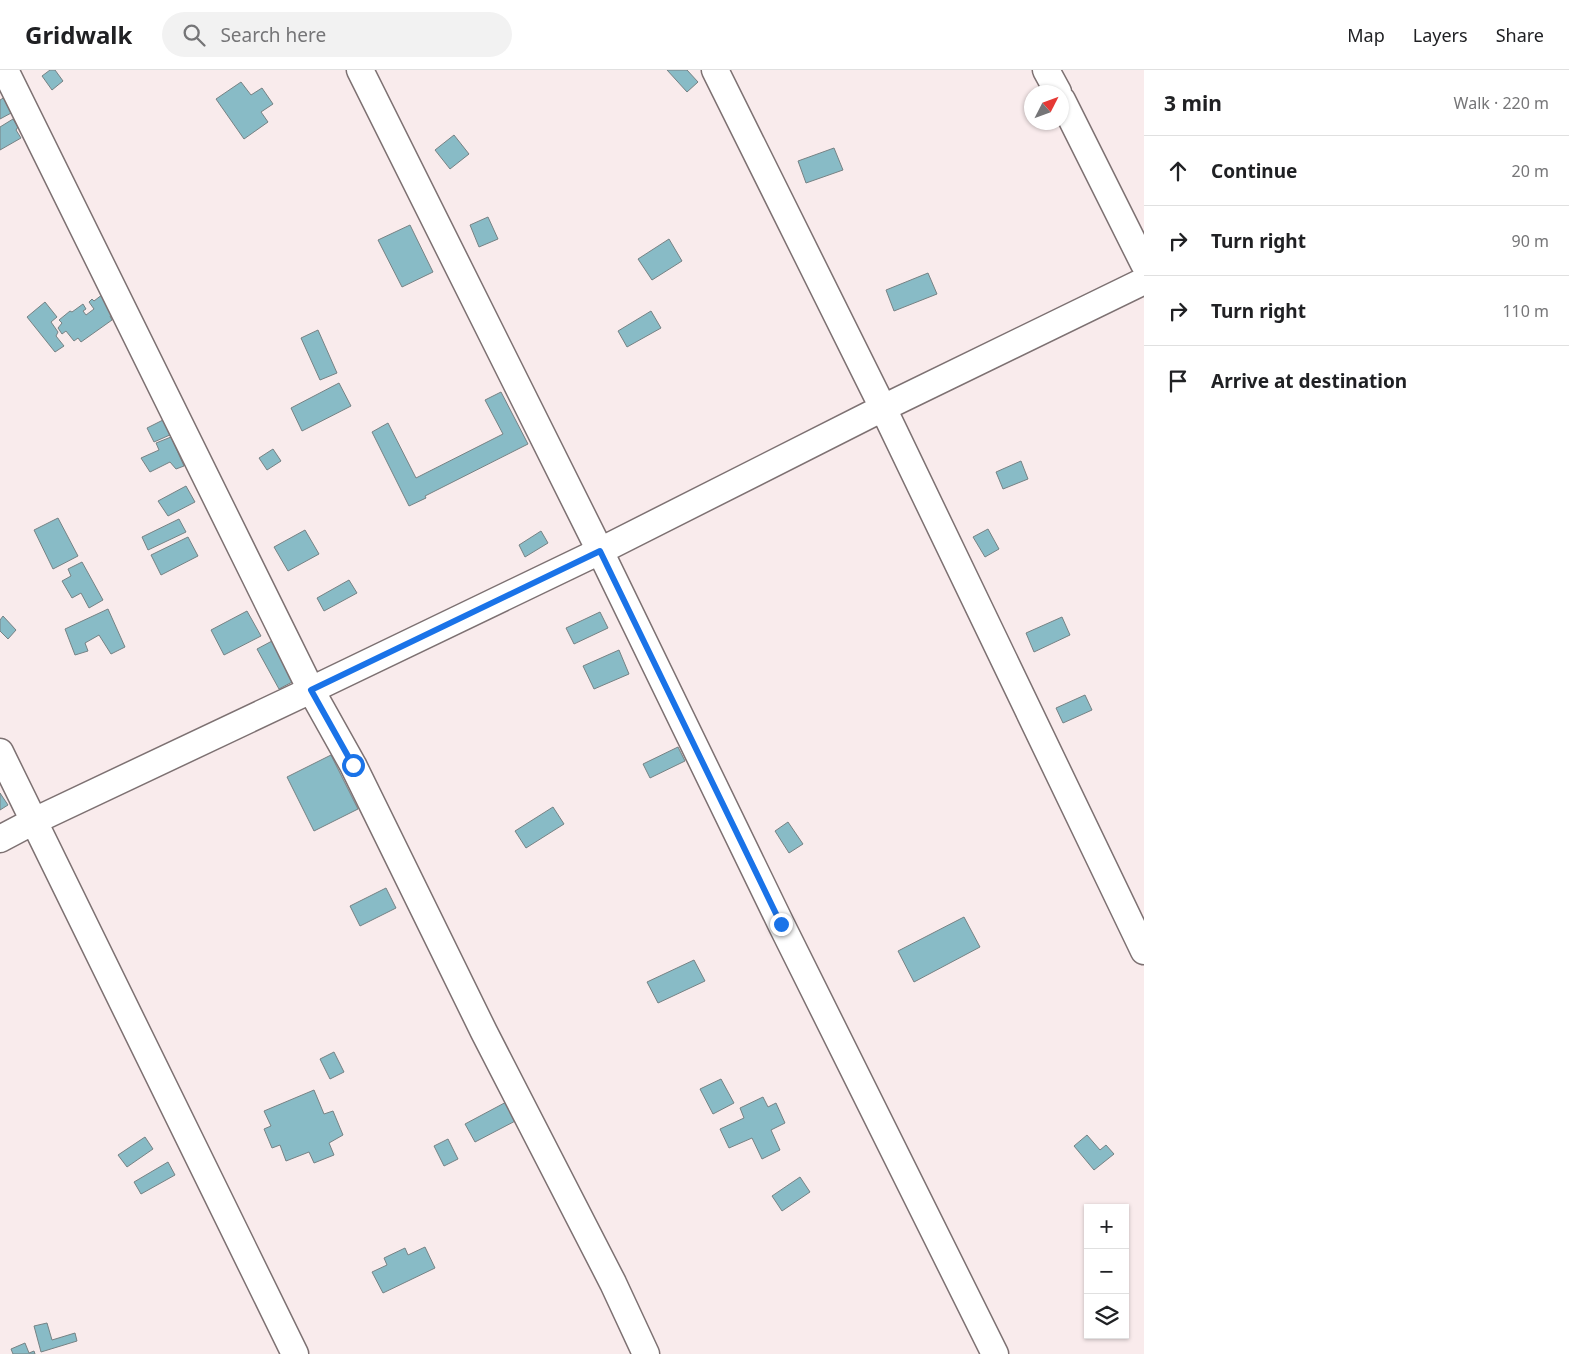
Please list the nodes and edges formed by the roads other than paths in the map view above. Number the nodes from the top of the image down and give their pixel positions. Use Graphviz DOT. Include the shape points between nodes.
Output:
graph roads {
  1 [pos="5,70"];
  2 [pos="360,70"];
  3 [pos="715,70"];
  4 [pos="1046,70"];
  5 [pos="1054,85"];
  6 [pos="1069,114"];
  7 [pos="1144,264"];
  8 [pos="1144,281"];
  9 [pos="883,408"];
  10 [pos="600,551"];
  11 [pos="311,690"];
  12 [pos="0,752"];
  13 [pos="34,821"];
  14 [pos="0,839"];
  15 [pos="1144,951"];
  16 [pos="295,1354"];
  17 [pos="646,1354"];
  18 [pos="995,1354"];
  1 -- 11 [label="street"];
  2 -- 10 [label="street"];
  3 -- 9 [label="street"];
  4 -- 5 [label="street"];
  6 -- 7 [label="street"];
  8 -- 9 [label="street"];
  9 -- 10 [label="street"];
  9 -- 15 [label="street"];
  10 -- 11 [label="street"];
  10 -- 18 [label="street"];
  11 -- 13 [label="street"];
  11 -- 17 [label="street" via="353,765"];
  12 -- 13 [label="street"];
  13 -- 14 [label="street"];
  13 -- 16 [label="street"];
}
